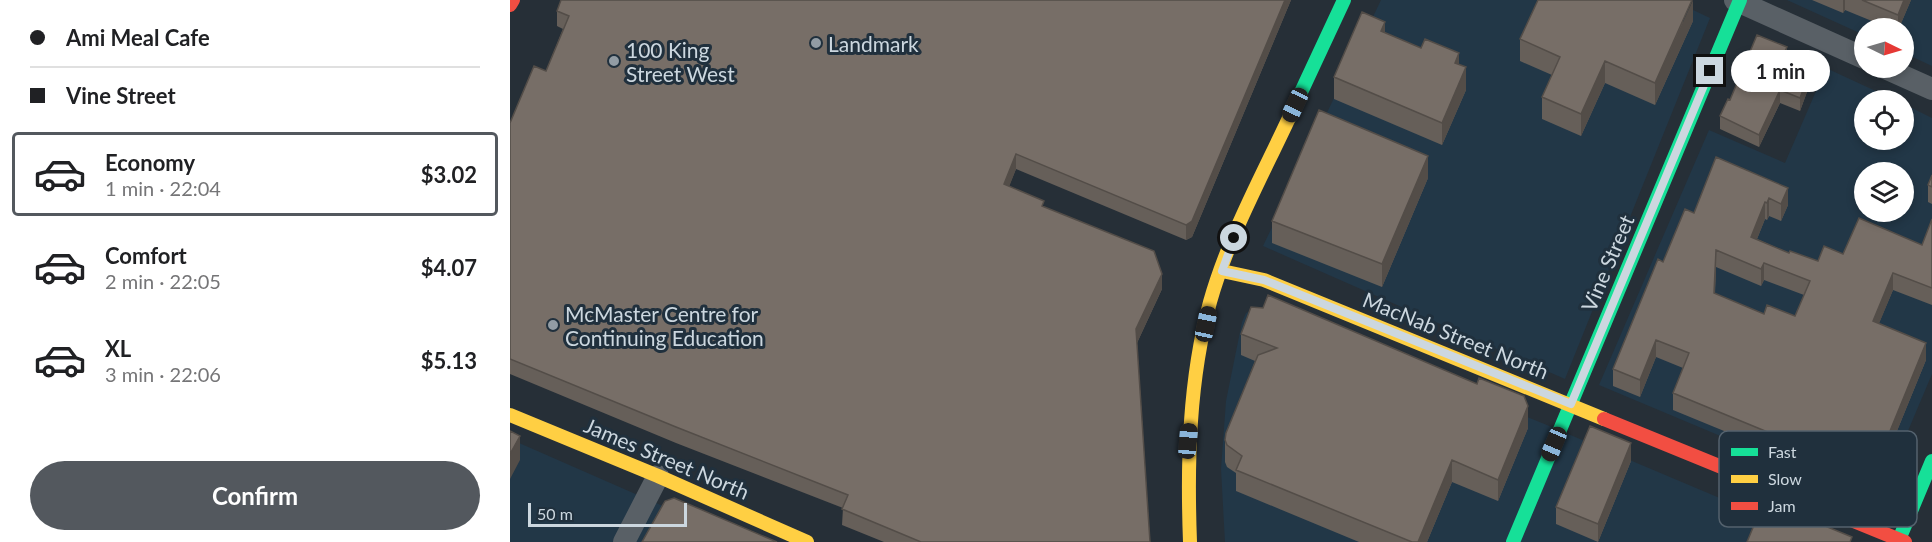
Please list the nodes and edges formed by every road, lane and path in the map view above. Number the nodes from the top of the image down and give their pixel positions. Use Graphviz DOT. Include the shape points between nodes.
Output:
graph roads {
  1 [pos="513,0"];
  2 [pos="1344,0"];
  3 [pos="1738,1"];
  4 [pos="510,5"];
  5 [pos="1854,53"];
  6 [pos="1907,78"];
  7 [pos="1932,89"];
  8 [pos="1222,271"];
  9 [pos="1571,404"];
  10 [pos="510,415"];
  11 [pos="1932,461"];
  12 [pos="1719,465"];
  13 [pos="658,476"];
  14 [pos="1917,500"];
  15 [pos="1867,527"];
  16 [pos="1906,527"];
  17 [pos="1901,541"];
  18 [pos="624,542"];
  19 [pos="807,542"];
  20 [pos="1190,542"];
  21 [pos="1513,542"];
  1 -- 4 [label="street"];
  2 -- 8 [label="street" via="1237,230"];
  3 -- 5 [label="street"];
  3 -- 9 [label="street, Vine Street"];
  6 -- 7 [label="street"];
  8 -- 9 [label="street, MacNab Street North" via="1264,280"];
  8 -- 20 [label="street" via="1210,302 1190,411"];
  9 -- 12 [label="street, MacNab Street North"];
  9 -- 21 [label="street, Vine Street"];
  10 -- 13 [label="street, James Street North"];
  11 -- 14 [label="street"];
  13 -- 18 [label="street"];
  13 -- 19 [label="street, James Street North"];
  15 -- 17 [label="street, MacNab Street North"];
  16 -- 17 [label="street"];
}
